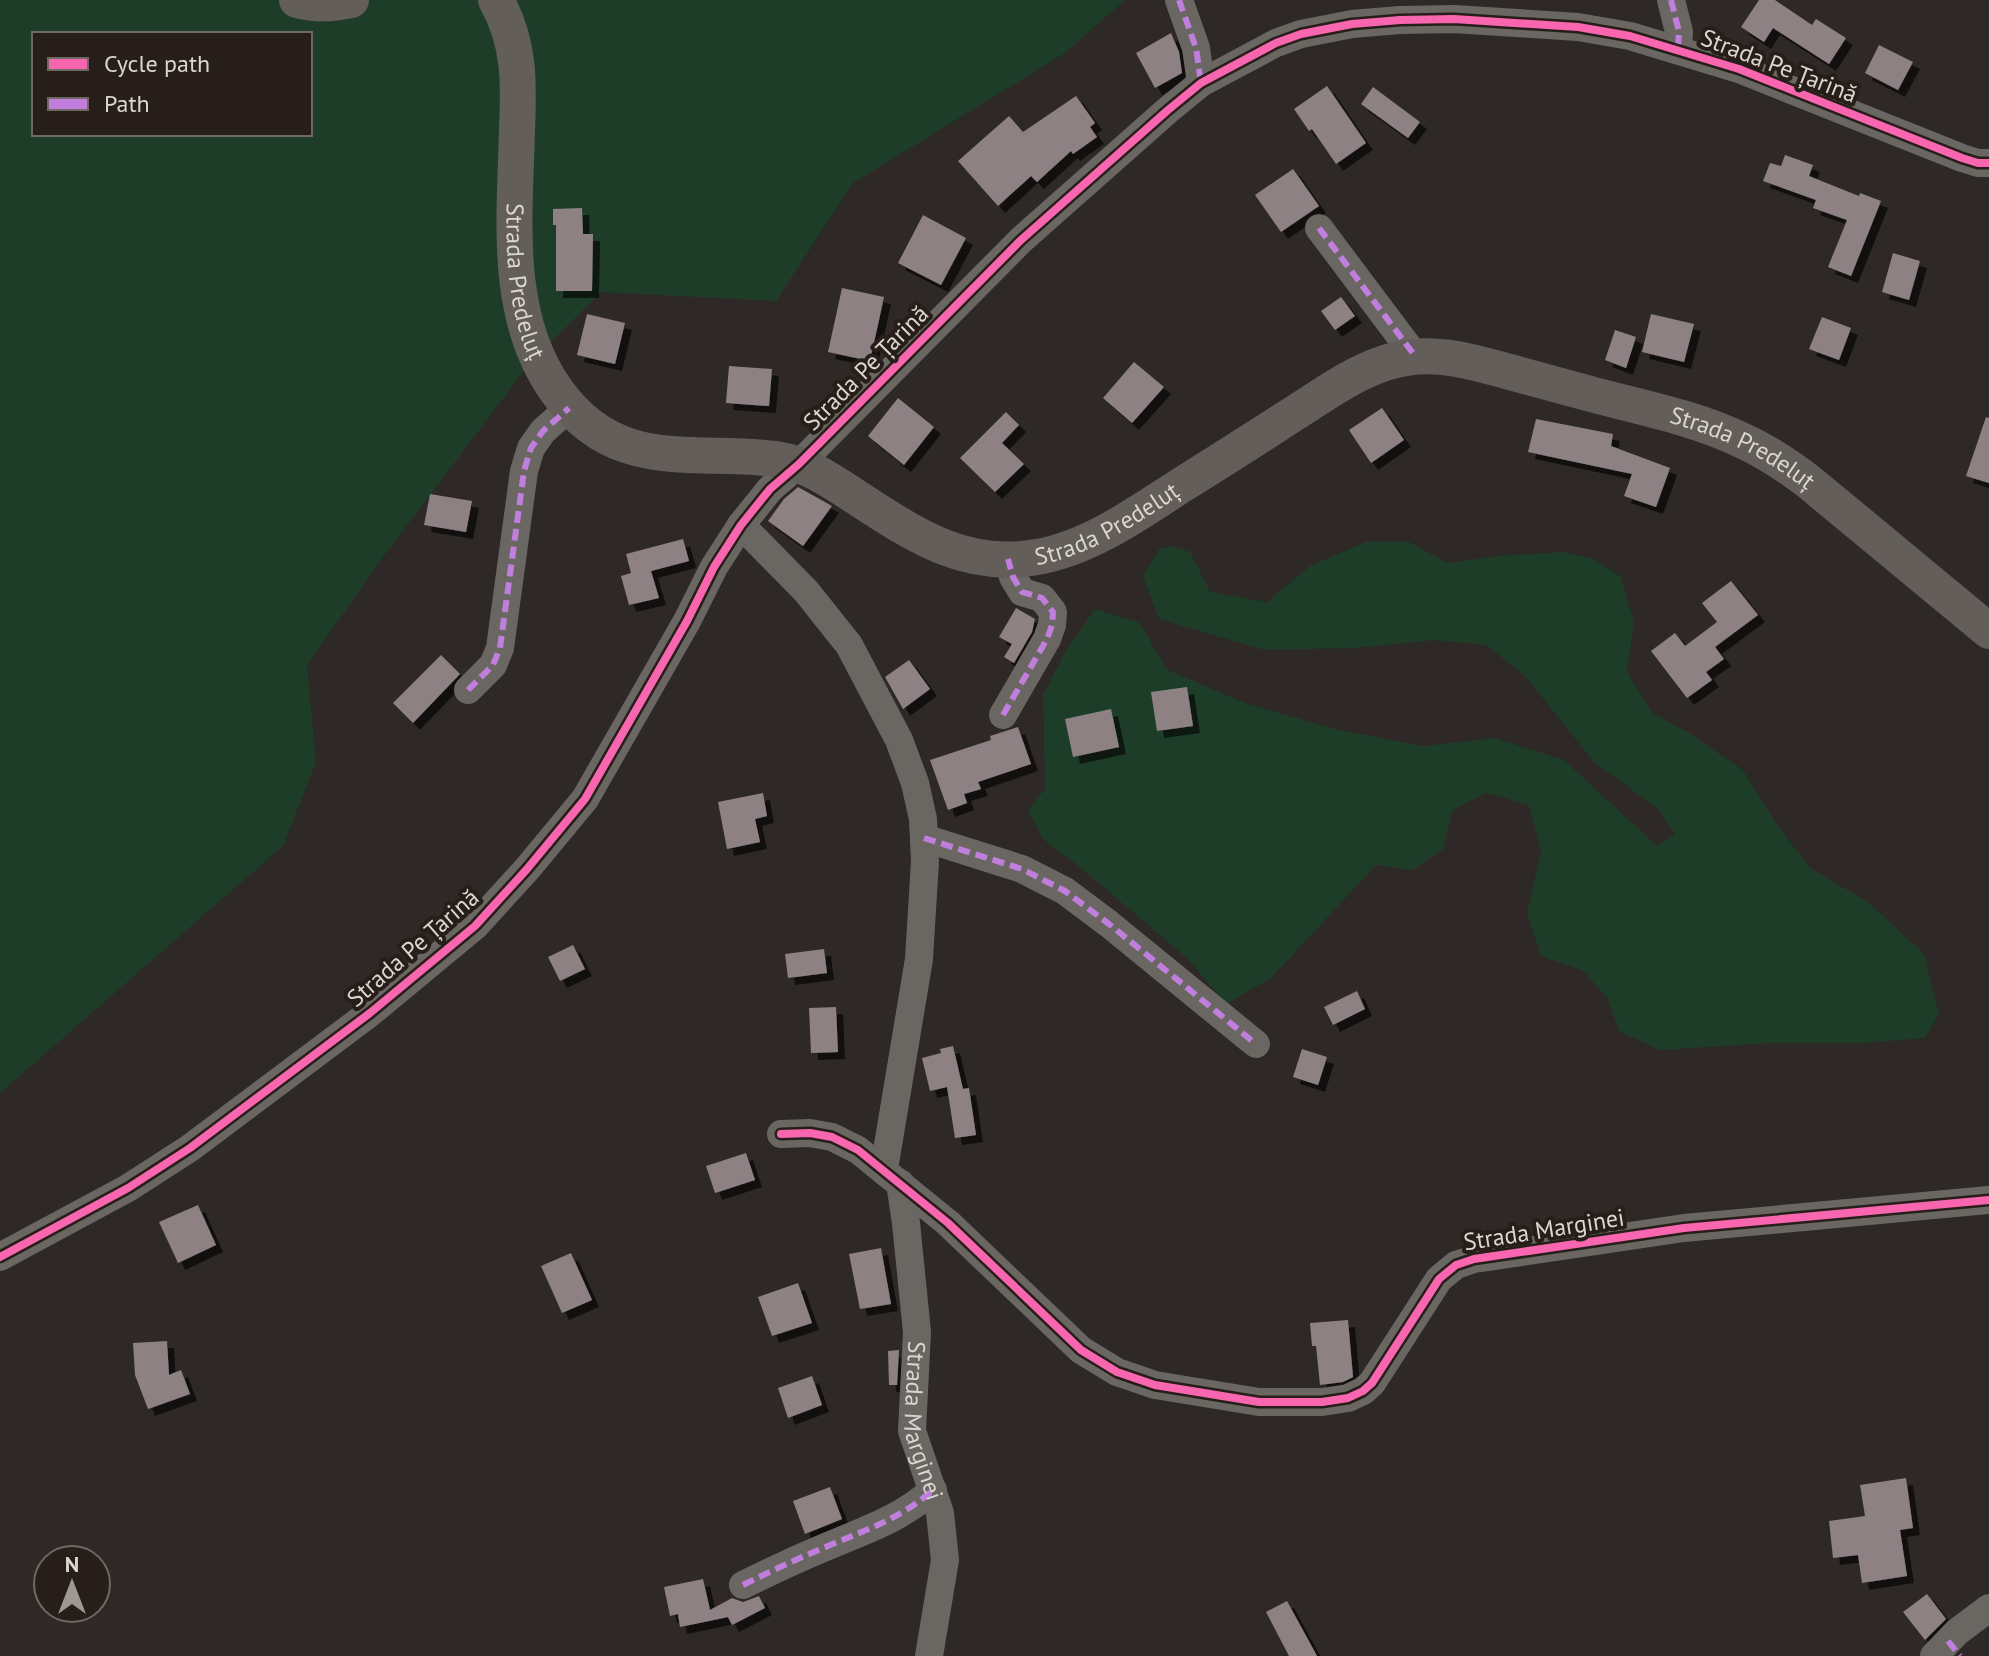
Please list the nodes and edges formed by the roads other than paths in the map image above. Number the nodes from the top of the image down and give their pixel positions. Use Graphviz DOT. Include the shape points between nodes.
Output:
graph roads {
  1 [pos="297,0"];
  2 [pos="351,0"];
  3 [pos="496,0"];
  4 [pos="1179,0"];
  5 [pos="1671,0"];
  6 [pos="1678,49"];
  7 [pos="1201,83"];
  8 [pos="1989,163"];
  9 [pos="1319,228"];
  10 [pos="1415,356"];
  11 [pos="569,408"];
  12 [pos="799,464"];
  13 [pos="741,525"];
  14 [pos="1008,559"];
  15 [pos="1989,631"];
  16 [pos="468,690"];
  17 [pos="1003,715"];
  18 [pos="924,838"];
  19 [pos="1256,1044"];
  20 [pos="781,1134"];
  21 [pos="892,1176"];
  22 [pos="1989,1200"];
  23 [pos="0,1257"];
  24 [pos="933,1490"];
  25 [pos="743,1585"];
  26 [pos="1989,1608"];
  27 [pos="1948,1651"];
  28 [pos="929,1656"];
  1 -- 2 [label="main road" via="315,5"];
  3 -- 11 [label="main road, Strada Predeluț" via="509,25 518,73 514,228 520,297 538,359"];
  4 -- 7 [label="street" via="1196,48"];
  5 -- 6 [label="street"];
  6 -- 7 [label="street, Strada Pe Țarină" via="1578,27 1400,20 1301,34"];
  6 -- 8 [label="street, Strada Pe Țarină" via="1962,158"];
  7 -- 12 [label="street, Strada Pe Țarină" via="1021,240"];
  9 -- 10 [label="street"];
  10 -- 14 [label="main road, Strada Predeluț" via="1340,384 1092,538 1038,557"];
  10 -- 15 [label="main road, Strada Predeluț" via="1477,363 1739,438 1809,482"];
  11 -- 12 [label="main road, Strada Predeluț" via="600,433 642,450"];
  11 -- 16 [label="street" via="531,448 519,499 500,648 493,665"];
  12 -- 13 [label="street, Strada Pe Țarină"];
  12 -- 14 [label="main road, Strada Predeluț" via="926,541 976,557"];
  13 -- 18 [label="street" via="806,591 849,645 899,740 915,783"];
  13 -- 23 [label="street, Strada Pe Țarină" via="585,799 475,926 370,1013 190,1148"];
  14 -- 17 [label="street" via="1022,592 1042,598 1053,612 1047,639"];
  18 -- 19 [label="street" via="1022,869 1065,891"];
  18 -- 21 [label="street" via="919,959"];
  20 -- 21 [label="street, Strada Marginei" via="832,1137"];
  21 -- 22 [label="street, Strada Marginei" via="1081,1350 1117,1372 1155,1385 1259,1402 1322,1402 1363,1391 1439,1279 1474,1259 1684,1228"];
  21 -- 24 [label="street, Strada Marginei" via="906,1223 917,1332 912,1431"];
  24 -- 25 [label="street" via="895,1518"];
  24 -- 28 [label="street, Strada Marginei" via="945,1560"];
  26 -- 27 [label="street"];
}
